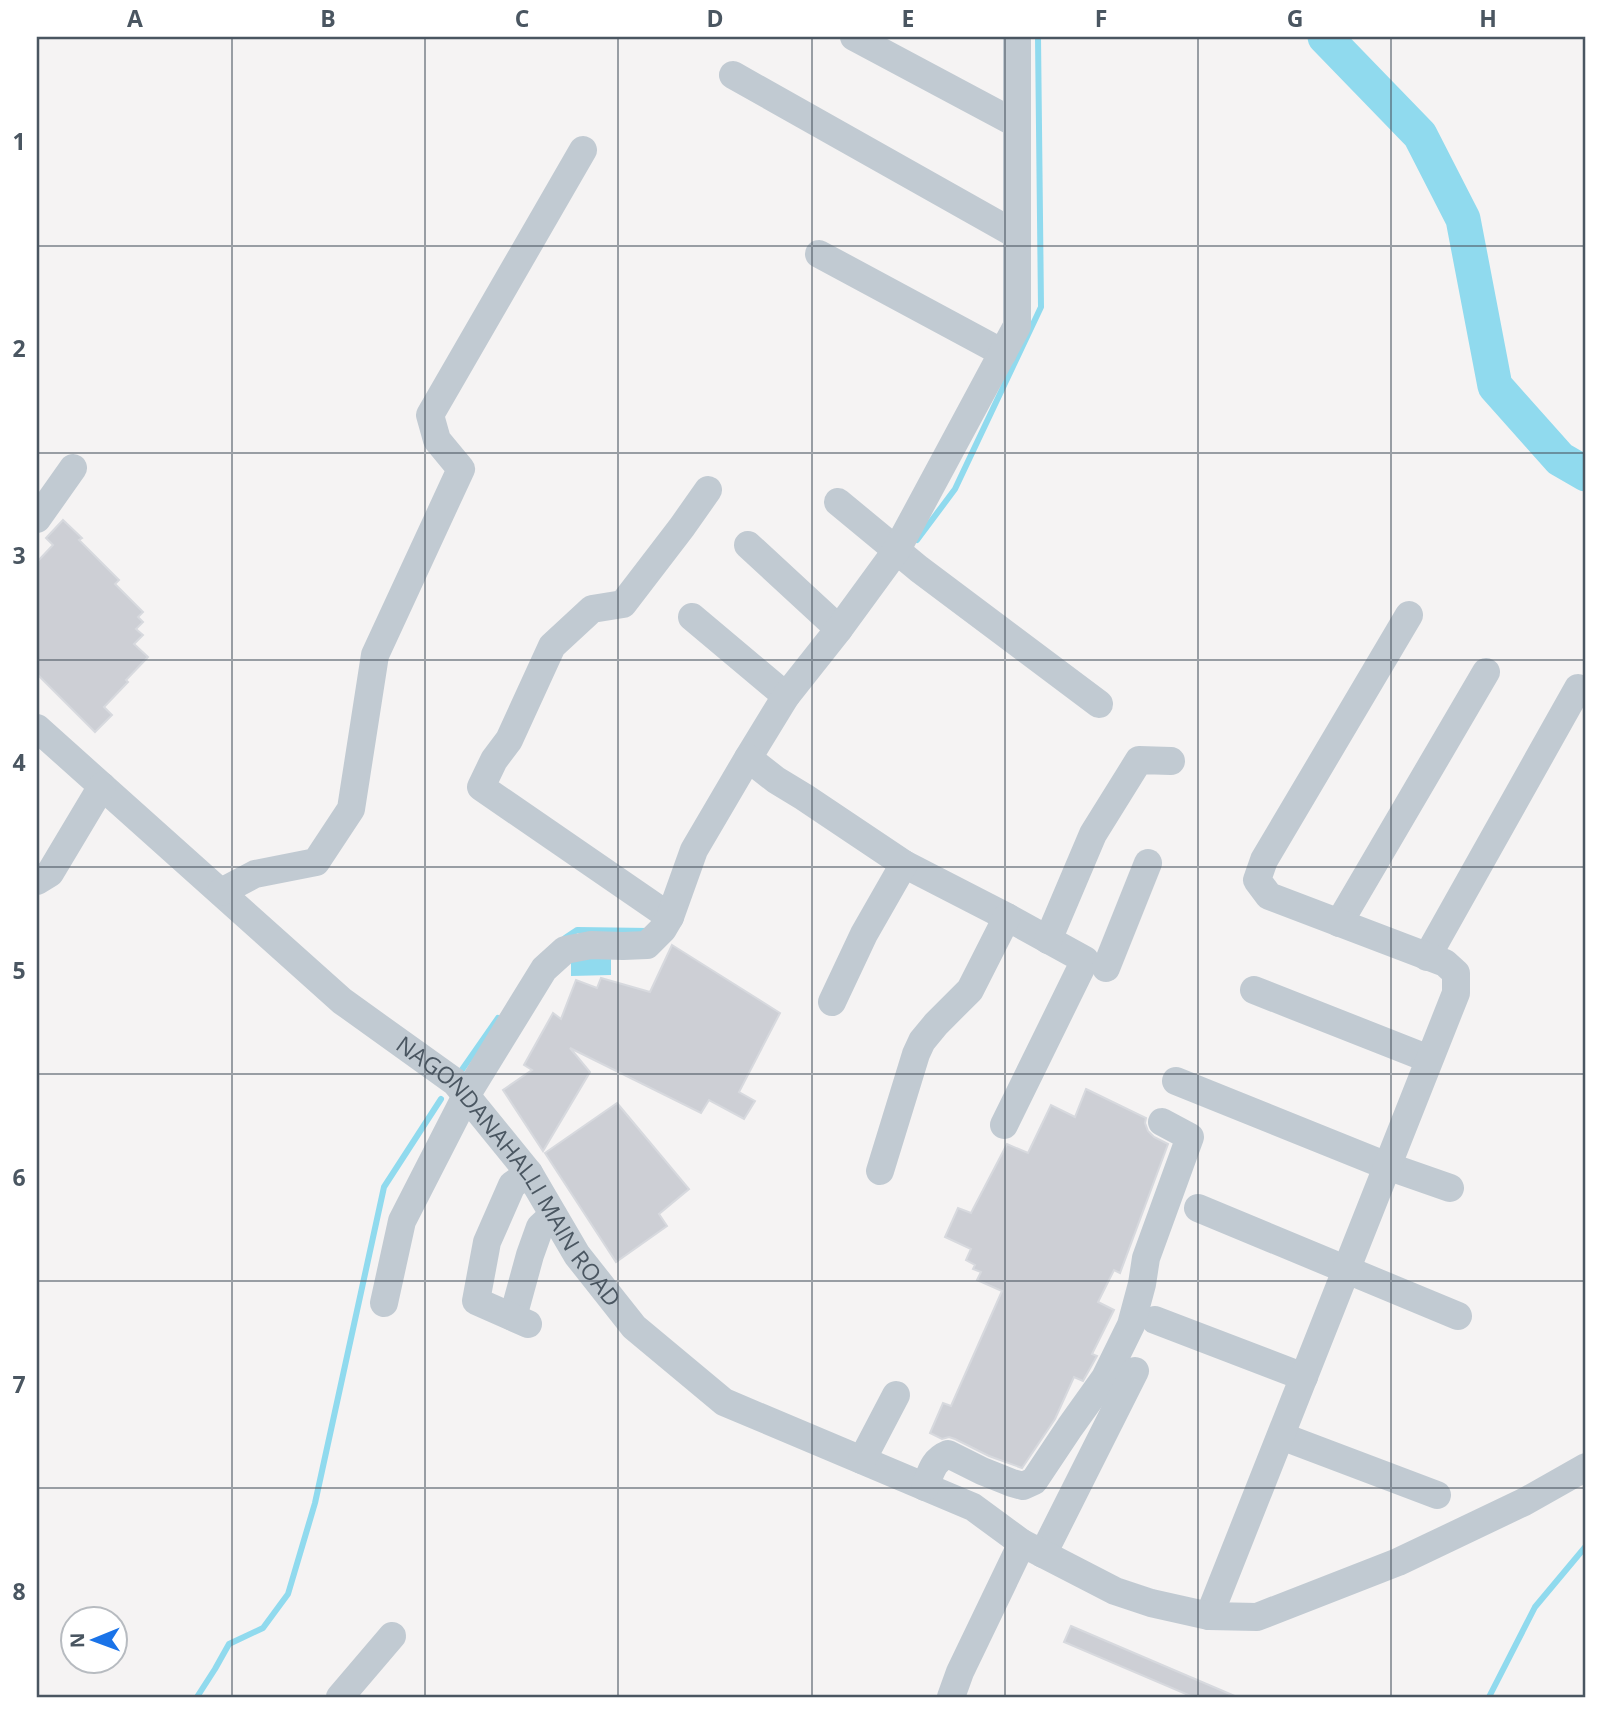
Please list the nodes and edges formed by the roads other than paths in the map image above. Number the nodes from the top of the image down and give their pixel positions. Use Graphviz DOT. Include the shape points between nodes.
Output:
graph roads {
  1 [pos="854,37"];
  2 [pos="1017,37"];
  3 [pos="733,75"];
  4 [pos="1017,124"];
  5 [pos="583,150"];
  6 [pos="1017,235"];
  7 [pos="819,254"];
  8 [pos="1003,353"];
  9 [pos="73,468"];
  10 [pos="708,490"];
  11 [pos="838,502"];
  12 [pos="37,519"];
  13 [pos="748,545"];
  14 [pos="897,551"];
  15 [pos="1409,615"];
  16 [pos="692,617"];
  17 [pos="839,629"];
  18 [pos="1486,672"];
  19 [pos="1578,688"];
  20 [pos="786,696"];
  21 [pos="1099,704"];
  22 [pos="37,728"];
  23 [pos="748,758"];
  24 [pos="1171,761"];
  25 [pos="103,786"];
  26 [pos="1148,863"];
  27 [pos="904,864"];
  28 [pos="37,881"];
  29 [pos="221,892"];
  30 [pos="670,917"];
  31 [pos="1007,917"];
  32 [pos="1339,923"];
  33 [pos="1048,940"];
  34 [pos="1427,957"];
  35 [pos="1105,968"];
  36 [pos="1254,990"];
  37 [pos="832,1002"];
  38 [pos="1429,1059"];
  39 [pos="1176,1081"];
  40 [pos="466,1096"];
  41 [pos="1162,1122"];
  42 [pos="1004,1125"];
  43 [pos="1387,1166"];
  44 [pos="880,1171"];
  45 [pos="529,1173"];
  46 [pos="1450,1188"];
  47 [pos="1198,1208"];
  48 [pos="553,1215"];
  49 [pos="1346,1269"];
  50 [pos="384,1303"];
  51 [pos="1458,1316"];
  52 [pos="1155,1320"];
  53 [pos="1135,1371"];
  54 [pos="1304,1377"];
  55 [pos="896,1395"];
  56 [pos="1280,1436"];
  57 [pos="862,1460"];
  58 [pos="1586,1467"];
  59 [pos="925,1487"];
  60 [pos="1437,1495"];
  61 [pos="1033,1548"];
  62 [pos="1209,1616"];
  63 [pos="392,1636"];
  64 [pos="340,1697"];
  65 [pos="951,1697"];
  1 -- 4 [label="street"];
  2 -- 4 [label="street"];
  3 -- 6 [label="street"];
  4 -- 6 [label="street"];
  5 -- 29 [label="street" via="430,415 437,440 461,469 375,654 351,809 316,862 255,874"];
  6 -- 8 [label="street" via="1017,326"];
  7 -- 8 [label="street"];
  8 -- 14 [label="street"];
  9 -- 12 [label="street"];
  10 -- 30 [label="street" via="623,604 592,609 552,646 509,740 481,787"];
  11 -- 14 [label="street"];
  13 -- 17 [label="street"];
  14 -- 17 [label="street"];
  14 -- 21 [label="street"];
  15 -- 32 [label="street" via="1264,860 1257,880 1269,896"];
  16 -- 20 [label="street"];
  17 -- 20 [label="street"];
  18 -- 32 [label="street"];
  19 -- 34 [label="street"];
  20 -- 23 [label="street"];
  22 -- 25 [label="street, NAGONDANAHALLI MAIN ROAD"];
  23 -- 27 [label="street"];
  23 -- 30 [label="street" via="694,850"];
  24 -- 33 [label="street" via="1139,760 1093,834"];
  25 -- 28 [label="street" via="50,873"];
  25 -- 29 [label="street, NAGONDANAHALLI MAIN ROAD"];
  26 -- 35 [label="street"];
  27 -- 31 [label="street"];
  27 -- 37 [label="street"];
  29 -- 40 [label="street, NAGONDANAHALLI MAIN ROAD" via="342,1001 455,1082"];
  30 -- 40 [label="street" via="647,945 565,950 544,969"];
  31 -- 33 [label="street"];
  31 -- 44 [label="street" via="970,990 922,1041"];
  32 -- 34 [label="street"];
  33 -- 35 [label="street"];
  34 -- 38 [label="street" via="1456,973 1456,993"];
  35 -- 42 [label="street"];
  36 -- 38 [label="street"];
  38 -- 43 [label="street"];
  39 -- 43 [label="street"];
  40 -- 45 [label="street, NAGONDANAHALLI MAIN ROAD"];
  40 -- 50 [label="street" via="402,1221"];
  41 -- 59 [label="street" via="1190,1138 1146,1258 1130,1325 1105,1378 1034,1481 1023,1486 1012,1483 948,1454 934,1464"];
  43 -- 46 [label="street"];
  43 -- 49 [label="street"];
  45 -- 48 [label="street, NAGONDANAHALLI MAIN ROAD"];
  45 -- 48 [label="street" via="512,1185 487,1242 476,1301 521,1320 530,1255 540,1227"];
  47 -- 49 [label="street"];
  48 -- 57 [label="street, NAGONDANAHALLI MAIN ROAD" via="577,1255 634,1327 724,1402"];
  49 -- 51 [label="street"];
  49 -- 54 [label="street"];
  52 -- 54 [label="street"];
  53 -- 61 [label="street"];
  54 -- 56 [label="street"];
  55 -- 57 [label="street"];
  56 -- 60 [label="street"];
  56 -- 62 [label="street"];
  57 -- 59 [label="street, NAGONDANAHALLI MAIN ROAD"];
  58 -- 62 [label="street, NAGONDANAHALLI MAIN ROAD" via="1524,1503 1387,1567 1257,1617"];
  59 -- 61 [label="street, NAGONDANAHALLI MAIN ROAD" via="973,1507"];
  61 -- 62 [label="street, NAGONDANAHALLI MAIN ROAD" via="1115,1591"];
  61 -- 65 [label="street" via="960,1672"];
  63 -- 64 [label="street"];
}
